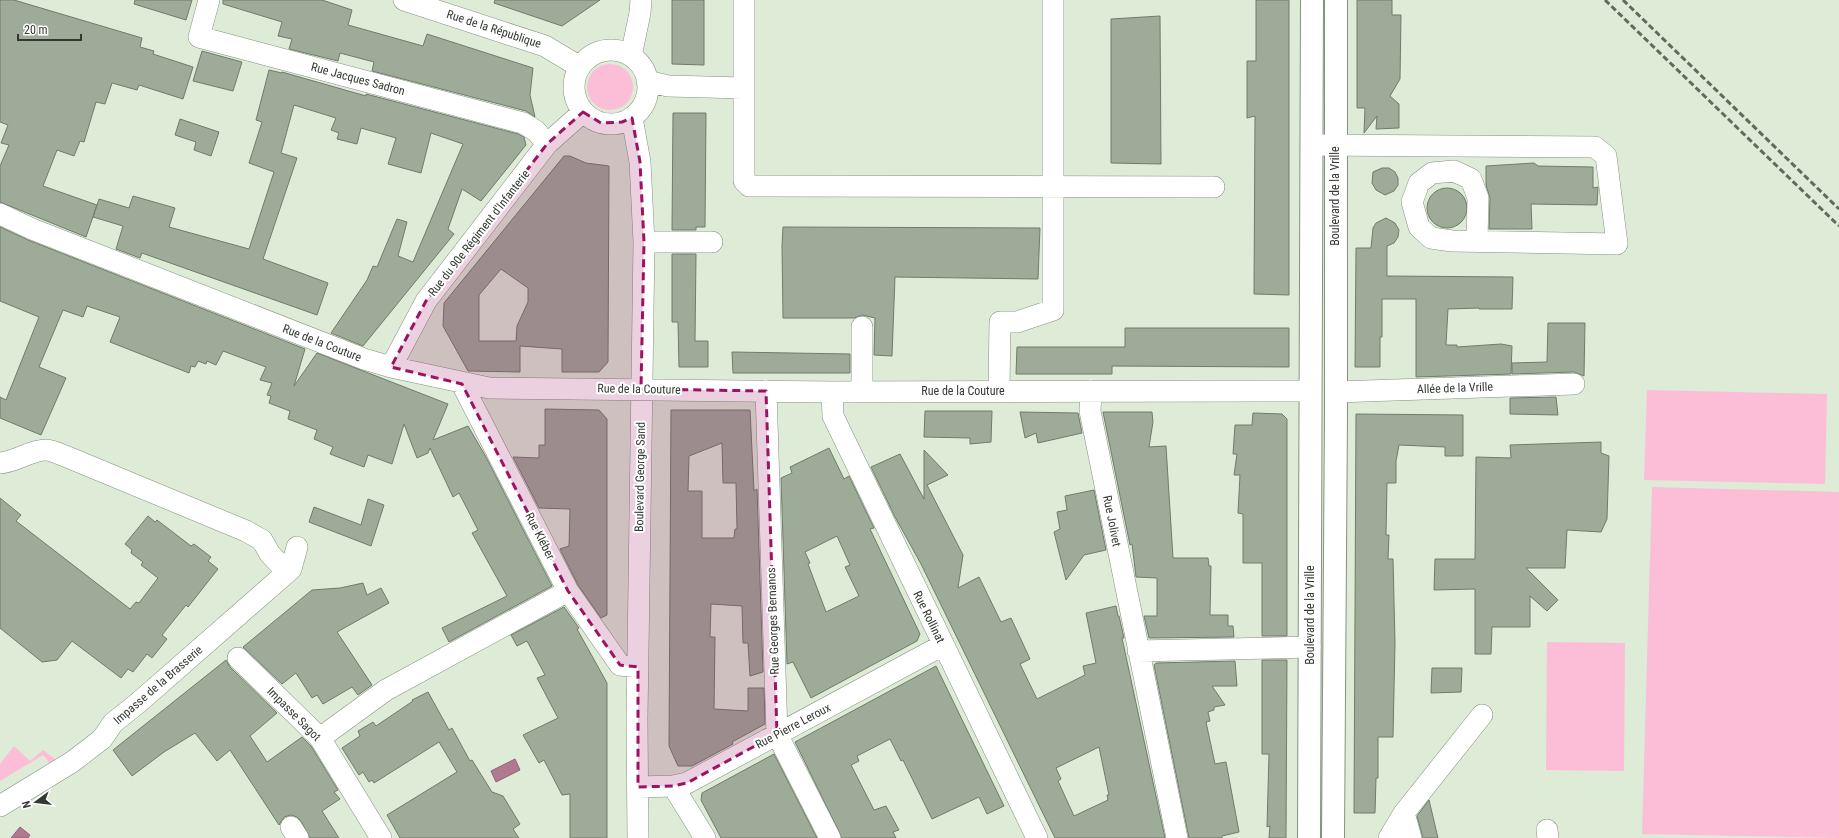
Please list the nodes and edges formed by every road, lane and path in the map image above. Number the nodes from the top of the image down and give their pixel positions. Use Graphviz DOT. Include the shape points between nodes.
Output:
graph roads {
  1 [pos="209,0"];
  2 [pos="404,0"];
  3 [pos="640,0"];
  4 [pos="744,0"];
  5 [pos="1053,0"];
  6 [pos="1312,0"];
  7 [pos="1336,0"];
  8 [pos="631,56"];
  9 [pos="580,67"];
  10 [pos="647,82"];
  11 [pos="744,88"];
  12 [pos="583,112"];
  13 [pos="632,118"];
  14 [pos="548,144"];
  15 [pos="1335,144"];
  16 [pos="1312,145"];
  17 [pos="1052,187"];
  18 [pos="1214,187"];
  19 [pos="0,214"];
  20 [pos="1477,241"];
  21 [pos="644,242"];
  22 [pos="712,242"];
  23 [pos="862,327"];
  24 [pos="391,367"];
  25 [pos="462,384"];
  26 [pos="1574,384"];
  27 [pos="641,390"];
  28 [pos="766,391"];
  29 [pos="999,391"];
  30 [pos="1091,391"];
  31 [pos="1309,391"];
  32 [pos="832,392"];
  33 [pos="862,392"];
  34 [pos="1336,392"];
  35 [pos="0,464"];
  36 [pos="297,547"];
  37 [pos="287,572"];
  38 [pos="568,591"];
  39 [pos="943,645"];
  40 [pos="1310,647"];
  41 [pos="1138,651"];
  42 [pos="238,658"];
  43 [pos="638,667"];
  44 [pos="1482,715"];
  45 [pos="777,734"];
  46 [pos="320,738"];
  47 [pos="673,786"];
  48 [pos="638,787"];
  49 [pos="0,806"];
  50 [pos="1404,813"];
  51 [pos="381,838"];
  52 [pos="638,838"];
  53 [pos="705,838"];
  54 [pos="830,838"];
  55 [pos="1037,838"];
  56 [pos="1177,838"];
  57 [pos="1309,838"];
  58 [pos="1333,838"];
  59 [pos="1389,838"];
  60 [pos="1410,838"];
  1 -- 14 [label="street, Rue Jacques Sadron" via="199,37 523,123 536,131"];
  2 -- 9 [label="street, Rue de la République" via="546,46"];
  3 -- 8 [label="street" via="640,13"];
  4 -- 11 [label="street"];
  5 -- 17 [label="street"];
  6 -- 16 [label="main road, Boulevard de la Vrille"];
  7 -- 15 [label="main road, Boulevard de la Vrille"];
  8 -- 9 [label="street" via="609,50 597,53"];
  8 -- 10 [label="street" via="639,63"];
  9 -- 12 [label="street" via="575,78 574,90"];
  10 -- 11 [label="street" via="668,86"];
  10 -- 13 [label="street" via="645,102"];
  11 -- 17 [label="street" via="744,181 749,186"];
  12 -- 13 [label="street" via="601,123 622,122"];
  12 -- 14 [label="street, Rue du 90e Régiment d'Infanterie"];
  13 -- 21 [label="street, Boulevard George Sand" via="640,162"];
  14 -- 24 [label="street, Rue du 90e Régiment d'Infanterie" via="426,301"];
  15 -- 16 [label="street"];
  15 -- 20 [label="street" via="1595,147 1606,156 1617,244"];
  15 -- 34 [label="main road, Boulevard de la Vrille"];
  16 -- 31 [label="main road, Boulevard de la Vrille"];
  17 -- 18 [label="street"];
  17 -- 29 [label="street" via="1053,310 1017,322 1000,322"];
  19 -- 24 [label="street, Rue de la Couture" via="32,230 364,359"];
  21 -- 22 [label="street"];
  21 -- 27 [label="street, Boulevard George Sand"];
  23 -- 33 [label="street"];
  24 -- 25 [label="street, Rue de la Couture"];
  25 -- 27 [label="street, Rue de la Couture" via="490,388"];
  25 -- 38 [label="street, Rue Kléber"];
  26 -- 34 [label="street, Allée de la Vrille"];
  27 -- 28 [label="street, Rue de la Couture"];
  27 -- 43 [label="street, Boulevard George Sand"];
  28 -- 32 [label="street, Rue de la Couture"];
  28 -- 45 [label="street, Rue Georges Bernanos"];
  29 -- 30 [label="street, Rue de la Couture"];
  29 -- 33 [label="street, Rue de la Couture"];
  30 -- 31 [label="street, Rue de la Couture"];
  30 -- 41 [label="street, Rue Jolivet" via="1090,412"];
  31 -- 34 [label="main road"];
  31 -- 40 [label="main road, Boulevard de la Vrille"];
  32 -- 33 [label="street, Rue de la Couture"];
  32 -- 39 [label="street, Rue Rollinat" via="833,416"];
  34 -- 58 [label="main road, Boulevard de la Vrille"];
  35 -- 37 [label="street" via="47,450 65,456 246,531 262,540 270,554"];
  36 -- 37 [label="street, Impasse de la Brasserie" via="291,569"];
  37 -- 49 [label="street, Impasse de la Brasserie" via="113,723 102,738 72,762"];
  38 -- 43 [label="street, Rue Kléber" via="620,665"];
  38 -- 46 [label="street" via="386,690"];
  39 -- 45 [label="street, Rue Pierre Leroux"];
  39 -- 55 [label="street, Rue Rollinat"];
  40 -- 41 [label="street"];
  40 -- 57 [label="main road, Boulevard de la Vrille"];
  41 -- 56 [label="street, Rue Jolivet"];
  42 -- 46 [label="street, Impasse Sagot"];
  43 -- 48 [label="street, Boulevard George Sand"];
  44 -- 50 [label="street"];
  45 -- 47 [label="street, Rue Pierre Leroux" via="687,783"];
  45 -- 54 [label="street, Rue Georges Bernanos"];
  46 -- 51 [label="street, Impasse Sagot"];
  47 -- 48 [label="street, Rue Pierre Leroux"];
  47 -- 53 [label="street"];
  48 -- 52 [label="street, Boulevard George Sand"];
  50 -- 59 [label="street"];
  50 -- 60 [label="street"];
}
